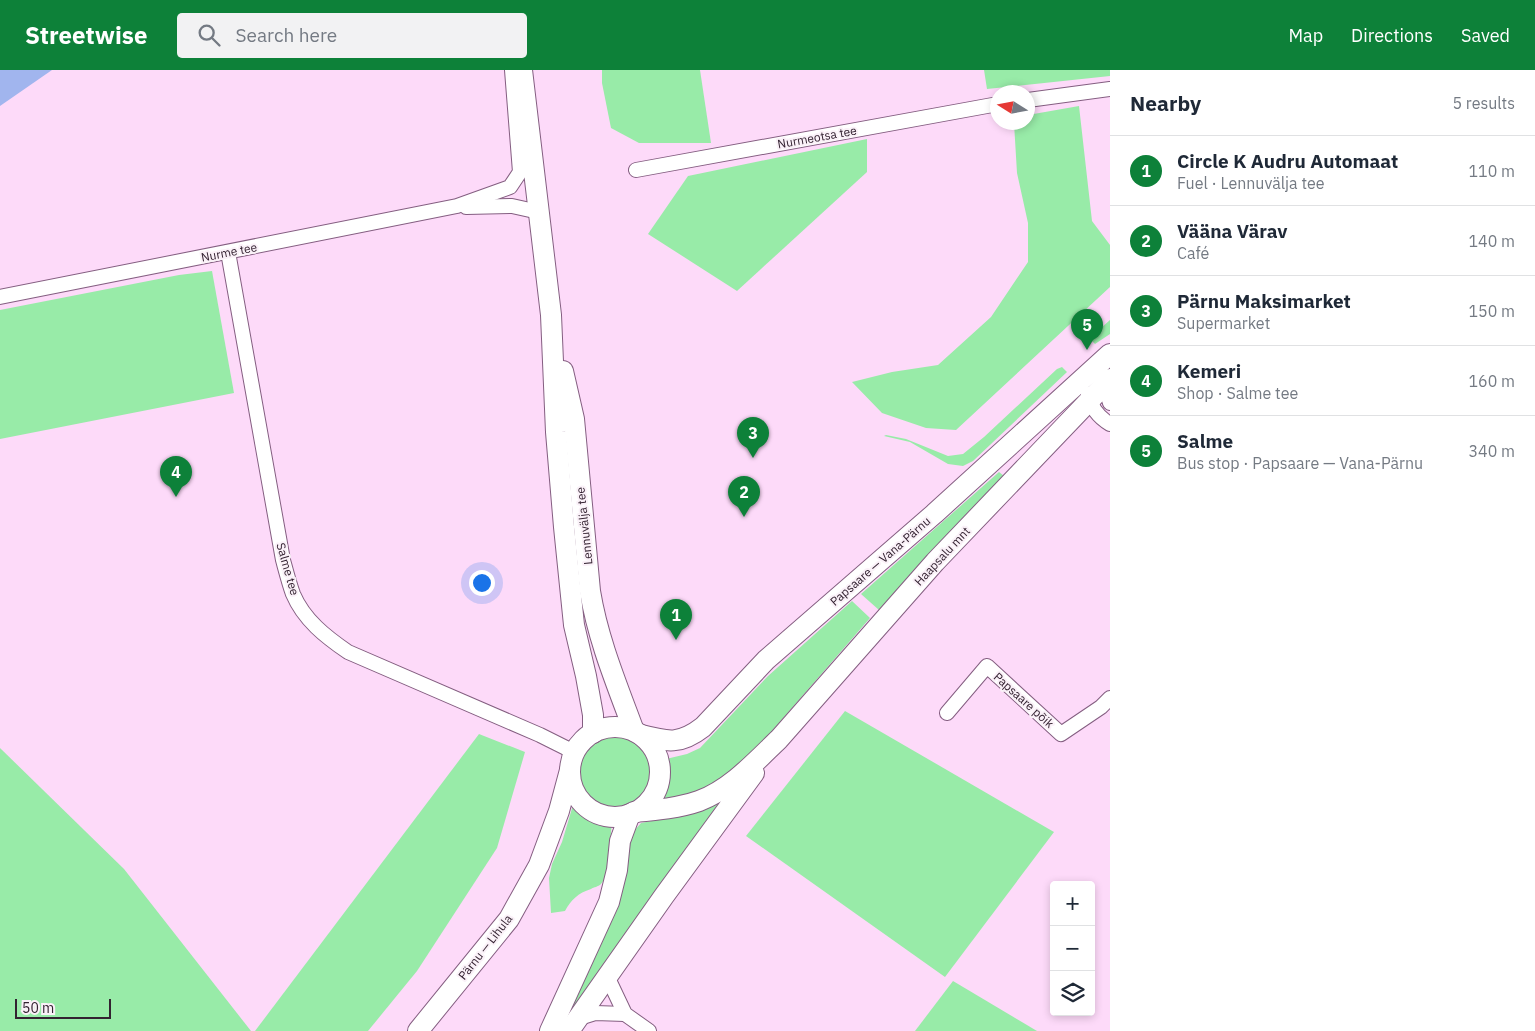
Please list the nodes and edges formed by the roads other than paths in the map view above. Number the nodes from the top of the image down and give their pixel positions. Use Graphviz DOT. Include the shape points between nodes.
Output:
graph roads {
  1 [pos="512,70"];
  2 [pos="522,70"];
  3 [pos="1110,89"];
  4 [pos="1035,99"];
  5 [pos="990,105"];
  6 [pos="636,170"];
  7 [pos="510,187"];
  8 [pos="538,204"];
  9 [pos="457,206"];
  10 [pos="228,252"];
  11 [pos="0,297"];
  12 [pos="551,315"];
  13 [pos="1106,370"];
  14 [pos="1089,400"];
  15 [pos="1110,403"];
  16 [pos="1110,424"];
  17 [pos="1110,698"];
  18 [pos="947,713"];
  19 [pos="593,733"];
  20 [pos="638,733"];
  21 [pos="779,739"];
  22 [pos="572,761"];
  23 [pos="632,813"];
  24 [pos="607,976"];
  25 [pos="625,1014"];
  26 [pos="574,1024"];
  27 [pos="418,1031"];
  28 [pos="550,1031"];
  29 [pos="648,1031"];
  1 -- 7 [label="street" via="520,172"];
  2 -- 8 [label="main road, Lennuvälja tee"];
  3 -- 4 [label="street"];
  5 -- 6 [label="street, Nurmeotsa tee"];
  7 -- 8 [label="street" via="522,189"];
  7 -- 9 [label="street, Nurme tee"];
  8 -- 9 [label="street, Nurme tee" via="484,208"];
  8 -- 12 [label="main road, Lennuvälja tee"];
  9 -- 10 [label="street, Nurme tee"];
  10 -- 11 [label="street, Nurme tee"];
  10 -- 22 [label="street, Salme tee" via="283,560 293,595 306,616 326,637 348,652 540,734"];
  12 -- 19 [label="main road, Lennuvälja tee" via="564,527 574,624 593,716"];
  12 -- 20 [label="main road, Lennuvälja tee" via="574,419 594,614 600,638"];
  13 -- 14 [label="main road, Haapsalu mnt"];
  13 -- 15 [label="street"];
  13 -- 20 [label="main road, Papsaare — Vana-Pärnu" via="766,660 694,734 670,742"];
  14 -- 16 [label="street" via="1092,409"];
  14 -- 21 [label="main road, Haapsalu mnt" via="935,562"];
  17 -- 18 [label="street, Papsaare põik" via="1061,734 987,666"];
  19 -- 20 [label="main road" via="616,727"];
  19 -- 22 [label="main road" via="584,739"];
  20 -- 23 [label="main road" via="651,745 660,775 651,799"];
  21 -- 23 [label="main road" via="740,776 709,797 676,807"];
  21 -- 24 [label="main road"];
  22 -- 23 [label="main road" via="572,785 586,807 610,817"];
  22 -- 27 [label="main road, Pärnu — Lihula" via="559,811 539,865 509,919"];
  23 -- 28 [label="main road" via="620,841 610,902"];
  24 -- 25 [label="street"];
  24 -- 26 [label="main road"];
  25 -- 26 [label="street" via="595,1013"];
  25 -- 29 [label="street"];
}
